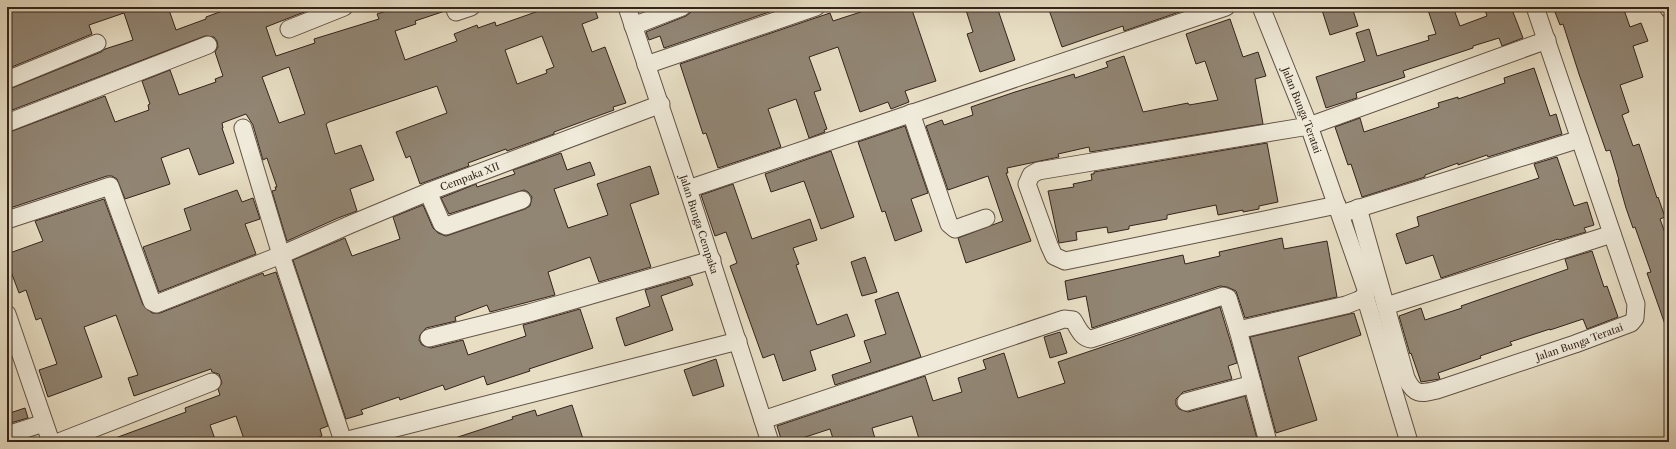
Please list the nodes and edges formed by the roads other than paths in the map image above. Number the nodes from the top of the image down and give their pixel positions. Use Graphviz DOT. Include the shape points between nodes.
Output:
graph roads {
  1 [pos="344,7"];
  2 [pos="454,7"];
  3 [pos="471,7"];
  4 [pos="627,7"];
  5 [pos="682,7"];
  6 [pos="816,7"];
  7 [pos="1226,7"];
  8 [pos="1261,7"];
  9 [pos="1535,7"];
  10 [pos="633,26"];
  11 [pos="289,28"];
  12 [pos="1547,40"];
  13 [pos="98,43"];
  14 [pos="208,45"];
  15 [pos="646,65"];
  16 [pos="7,80"];
  17 [pos="661,104"];
  18 [pos="911,114"];
  19 [pos="7,123"];
  20 [pos="1308,126"];
  21 [pos="243,128"];
  22 [pos="1580,139"];
  23 [pos="688,189"];
  24 [pos="428,192"];
  25 [pos="522,200"];
  26 [pos="1358,208"];
  27 [pos="1339,210"];
  28 [pos="986,218"];
  29 [pos="7,220"];
  30 [pos="1612,234"];
  31 [pos="281,255"];
  32 [pos="712,260"];
  33 [pos="1365,296"];
  34 [pos="1386,306"];
  35 [pos="7,314"];
  36 [pos="1238,330"];
  37 [pos="429,338"];
  38 [pos="738,341"];
  39 [pos="212,382"];
  40 [pos="1253,384"];
  41 [pos="1186,402"];
  42 [pos="763,420"];
  43 [pos="44,423"];
  44 [pos="7,435"];
  45 [pos="51,442"];
  46 [pos="59,442"];
  47 [pos="341,442"];
  48 [pos="770,442"];
  49 [pos="1268,442"];
  50 [pos="1409,442"];
  1 -- 11 [label="street"];
  2 -- 3 [label="street" via="456,12"];
  4 -- 10 [label="street, Jalan Bunga Cempaka"];
  5 -- 10 [label="street"];
  6 -- 15 [label="street"];
  7 -- 18 [label="street"];
  8 -- 20 [label="street, Jalan Bunga Teratai"];
  9 -- 12 [label="street, Jalan Bunga Teratai"];
  10 -- 15 [label="street, Jalan Bunga Cempaka"];
  12 -- 20 [label="street"];
  12 -- 22 [label="street, Jalan Bunga Teratai"];
  13 -- 16 [label="street"];
  14 -- 19 [label="street"];
  15 -- 17 [label="street, Jalan Bunga Cempaka"];
  17 -- 23 [label="street, Jalan Bunga Cempaka"];
  17 -- 24 [label="street, Cempaka XII"];
  18 -- 23 [label="street"];
  18 -- 28 [label="street" via="949,224 955,229"];
  20 -- 27 [label="street, Jalan Bunga Teratai"];
  20 -- 27 [label="street" via="1038,171 1031,175 1027,184 1054,256 1065,261"];
  21 -- 31 [label="street"];
  22 -- 26 [label="street"];
  22 -- 30 [label="street, Jalan Bunga Teratai"];
  23 -- 32 [label="street, Jalan Bunga Cempaka"];
  24 -- 25 [label="street" via="442,224 446,226"];
  24 -- 31 [label="street, Cempaka XII"];
  26 -- 27 [label="street"];
  26 -- 34 [label="street, Jalan Bunga Teratai"];
  27 -- 33 [label="street, Jalan Bunga Teratai" via="1366,289"];
  29 -- 31 [label="street, Cempaka XII" via="110,186 152,302 156,304"];
  30 -- 34 [label="street"];
  30 -- 34 [label="street, Jalan Bunga Teratai" via="1636,304 1635,318 1631,323 1437,390 1420,393 1409,384"];
  31 -- 47 [label="street"];
  32 -- 37 [label="street" via="529,313"];
  32 -- 38 [label="street, Jalan Bunga Cempaka"];
  33 -- 36 [label="street" via="1346,305"];
  33 -- 50 [label="street, Jalan Bunga Teratai"];
  35 -- 43 [label="street"];
  36 -- 40 [label="street"];
  36 -- 42 [label="street" via="1228,298 1223,296 1091,339 1082,334 1073,320 1064,319"];
  38 -- 42 [label="street, Jalan Bunga Cempaka"];
  38 -- 47 [label="street"];
  39 -- 46 [label="street"];
  40 -- 41 [label="street"];
  40 -- 49 [label="street"];
  42 -- 48 [label="street, Jalan Bunga Cempaka"];
  43 -- 44 [label="street"];
  43 -- 45 [label="street"];
}
